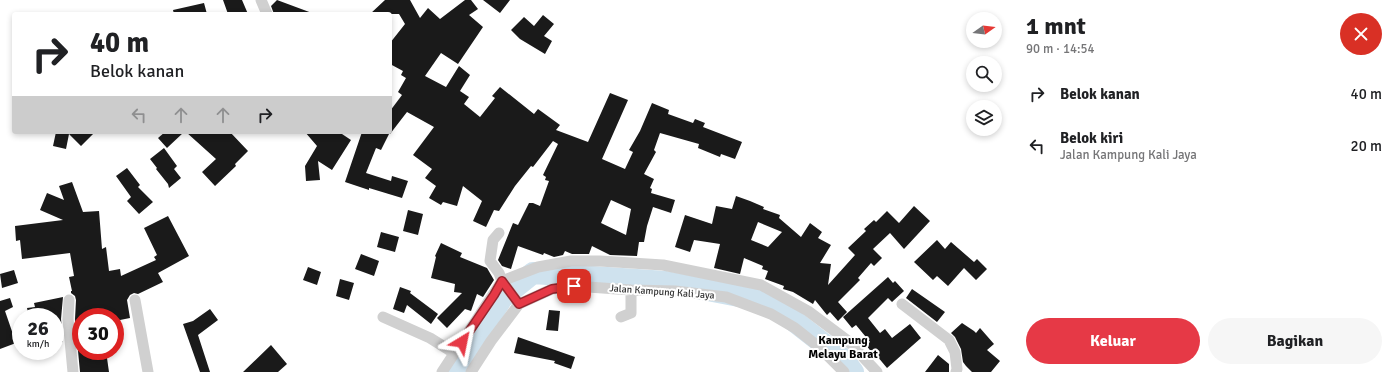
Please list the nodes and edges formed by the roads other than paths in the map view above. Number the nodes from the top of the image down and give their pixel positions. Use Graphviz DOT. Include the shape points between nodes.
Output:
graph roads {
  1 [pos="262,0"];
  2 [pos="266,12"];
  3 [pos="499,234"];
  4 [pos="504,285"];
  5 [pos="631,290"];
  6 [pos="69,300"];
  7 [pos="135,300"];
  8 [pos="518,302"];
  9 [pos="902,304"];
  10 [pos="383,317"];
  11 [pos="621,317"];
  12 [pos="454,353"];
  13 [pos="73,372"];
  14 [pos="148,372"];
  15 [pos="442,372"];
  16 [pos="471,372"];
  17 [pos="844,372"];
  18 [pos="877,372"];
  19 [pos="956,372"];
  1 -- 2 [label="street"];
  3 -- 4 [label="street" via="493,240 490,261"];
  4 -- 8 [label="street"];
  4 -- 12 [label="street" via="494,295"];
  4 -- 18 [label="street" via="538,267 571,261 663,265 761,285 808,311 848,341"];
  5 -- 8 [label="street, Jalan Kampung Kali Jaya" via="574,286 552,289"];
  5 -- 11 [label="street" via="631,313"];
  5 -- 17 [label="street, Jalan Kampung Kali Jaya" via="675,291 726,297 771,314 795,328 819,347"];
  6 -- 13 [label="street" via="68,319"];
  7 -- 14 [label="street"];
  8 -- 16 [label="street, Jalan Kampung Kali Jaya"];
  9 -- 19 [label="street" via="949,340 955,352 958,369"];
  10 -- 12 [label="street" via="430,338"];
  12 -- 15 [label="street"];
}
